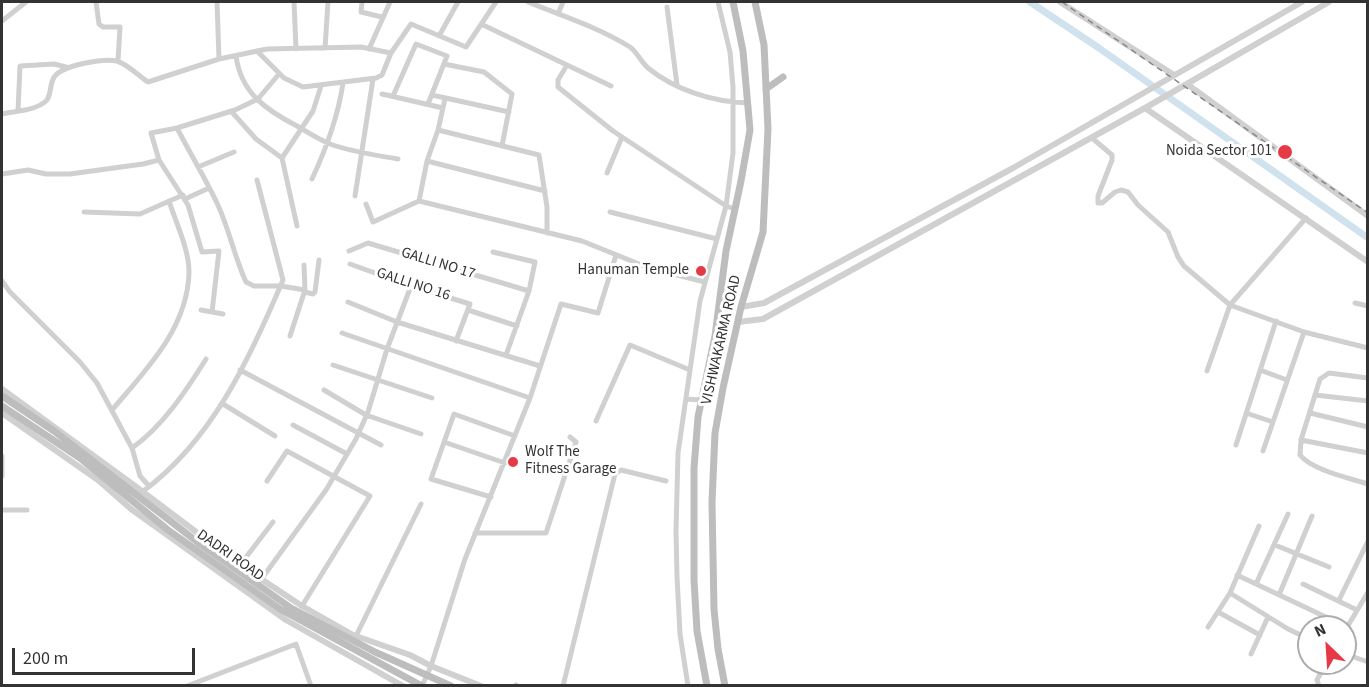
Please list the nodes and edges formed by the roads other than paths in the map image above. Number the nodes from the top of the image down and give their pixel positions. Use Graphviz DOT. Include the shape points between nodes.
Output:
graph roads {
  1 [pos="26,2"];
  2 [pos="96,2"];
  3 [pos="217,2"];
  4 [pos="294,2"];
  5 [pos="328,2"];
  6 [pos="362,2"];
  7 [pos="390,2"];
  8 [pos="458,2"];
  9 [pos="496,2"];
  10 [pos="528,2"];
  11 [pos="563,2"];
  12 [pos="718,2"];
  13 [pos="734,2"];
  14 [pos="755,2"];
  15 [pos="1060,2"];
  16 [pos="1302,2"];
  17 [pos="1329,2"];
  18 [pos="667,7"];
  19 [pos="558,14"];
  20 [pos="382,17"];
  21 [pos="2,21"];
  22 [pos="481,24"];
  23 [pos="439,36"];
  24 [pos="325,48"];
  25 [pos="296,49"];
  26 [pos="369,49"];
  27 [pos="257,51"];
  28 [pos="391,53"];
  29 [pos="236,56"];
  30 [pos="219,59"];
  31 [pos="118,61"];
  32 [pos="444,64"];
  33 [pos="567,65"];
  34 [pos="67,67"];
  35 [pos="279,74"];
  36 [pos="1173,75"];
  37 [pos="783,77"];
  38 [pos="373,79"];
  39 [pos="343,83"];
  40 [pos="677,85"];
  41 [pos="1186,85"];
  42 [pos="321,86"];
  43 [pos="611,86"];
  44 [pos="766,88"];
  45 [pos="382,94"];
  46 [pos="432,95"];
  47 [pos="393,96"];
  48 [pos="258,99"];
  49 [pos="445,99"];
  50 [pos="733,102"];
  51 [pos="748,103"];
  52 [pos="428,104"];
  53 [pos="443,108"];
  54 [pos="1146,108"];
  55 [pos="18,111"];
  56 [pos="231,111"];
  57 [pos="509,112"];
  58 [pos="2,114"];
  59 [pos="177,128"];
  60 [pos="301,129"];
  61 [pos="438,130"];
  62 [pos="622,137"];
  63 [pos="1092,138"];
  64 [pos="329,143"];
  65 [pos="502,146"];
  66 [pos="234,152"];
  67 [pos="361,153"];
  68 [pos="282,158"];
  69 [pos="398,159"];
  70 [pos="159,160"];
  71 [pos="427,160"];
  72 [pos="198,167"];
  73 [pos="607,173"];
  74 [pos="2,174"];
  75 [pos="312,179"];
  76 [pos="257,180"];
  77 [pos="209,188"];
  78 [pos="545,191"];
  79 [pos="355,196"];
  80 [pos="184,197"];
  81 [pos="169,201"];
  82 [pos="419,201"];
  83 [pos="366,204"];
  84 [pos="726,206"];
  85 [pos="735,209"];
  86 [pos="84,212"];
  87 [pos="610,212"];
  88 [pos="1368,216"];
  89 [pos="1306,218"];
  90 [pos="297,226"];
  91 [pos="547,233"];
  92 [pos="717,238"];
  93 [pos="349,251"];
  94 [pos="493,252"];
  95 [pos="616,255"];
  96 [pos="319,260"];
  97 [pos="1368,262"];
  98 [pos="350,264"];
  99 [pos="304,265"];
  100 [pos="2,280"];
  101 [pos="705,282"];
  102 [pos="281,286"];
  103 [pos="411,286"];
  104 [pos="305,291"];
  105 [pos="529,291"];
  106 [pos="348,302"];
  107 [pos="1355,303"];
  108 [pos="1230,304"];
  109 [pos="1368,306"];
  110 [pos="741,307"];
  111 [pos="201,310"];
  112 [pos="468,310"];
  113 [pos="213,312"];
  114 [pos="223,314"];
  115 [pos="1276,321"];
  116 [pos="397,322"];
  117 [pos="738,322"];
  118 [pos="517,326"];
  119 [pos="1304,332"];
  120 [pos="342,333"];
  121 [pos="290,336"];
  122 [pos="456,341"];
  123 [pos="1368,348"];
  124 [pos="387,349"];
  125 [pos="506,355"];
  126 [pos="206,358"];
  127 [pos="333,365"];
  128 [pos="540,366"];
  129 [pos="240,370"];
  130 [pos="690,370"];
  131 [pos="1260,370"];
  132 [pos="1207,371"];
  133 [pos="1368,378"];
  134 [pos="377,380"];
  135 [pos="1287,380"];
  136 [pos="2,390"];
  137 [pos="324,390"];
  138 [pos="1315,395"];
  139 [pos="2,396"];
  140 [pos="530,398"];
  141 [pos="432,399"];
  142 [pos="686,399"];
  143 [pos="701,400"];
  144 [pos="1368,401"];
  145 [pos="223,404"];
  146 [pos="2,406"];
  147 [pos="112,410"];
  148 [pos="1246,412"];
  149 [pos="1310,413"];
  150 [pos="2,414"];
  151 [pos="366,416"];
  152 [pos="596,421"];
  153 [pos="1273,423"];
  154 [pos="293,425"];
  155 [pos="1368,427"];
  156 [pos="358,434"];
  157 [pos="421,434"];
  158 [pos="275,436"];
  159 [pos="515,436"];
  160 [pos="570,437"];
  161 [pos="1301,441"];
  162 [pos="444,442"];
  163 [pos="381,445"];
  164 [pos="1236,445"];
  165 [pos="132,448"];
  166 [pos="1263,451"];
  167 [pos="1368,453"];
  168 [pos="347,454"];
  169 [pos="2,456"];
  170 [pos="504,463"];
  171 [pos="334,475"];
  172 [pos="2,476"];
  173 [pos="267,481"];
  174 [pos="666,481"];
  175 [pos="130,482"];
  176 [pos="1368,484"];
  177 [pos="149,486"];
  178 [pos="141,492"];
  179 [pos="117,497"];
  180 [pos="491,497"];
  181 [pos="421,504"];
  182 [pos="2,510"];
  183 [pos="27,510"];
  184 [pos="1288,514"];
  185 [pos="1312,516"];
  186 [pos="273,522"];
  187 [pos="1259,526"];
  188 [pos="475,533"];
  189 [pos="1368,542"];
  190 [pos="1275,545"];
  191 [pos="1297,554"];
  192 [pos="240,565"];
  193 [pos="1329,567"];
  194 [pos="1237,575"];
  195 [pos="262,579"];
  196 [pos="1256,584"];
  197 [pos="1304,584"];
  198 [pos="1368,592"];
  199 [pos="1230,593"];
  200 [pos="250,594"];
  201 [pos="1279,595"];
  202 [pos="1338,600"];
  203 [pos="303,606"];
  204 [pos="1358,609"];
  205 [pos="1218,612"];
  206 [pos="1318,615"];
  207 [pos="1354,615"];
  208 [pos="1268,617"];
  209 [pos="1208,627"];
  210 [pos="1297,633"];
  211 [pos="1260,635"];
  212 [pos="356,636"];
  213 [pos="1251,654"];
  214 [pos="431,666"];
  215 [pos="400,685"];
  216 [pos="187,686"];
  217 [pos="311,686"];
  218 [pos="422,686"];
  219 [pos="451,686"];
  220 [pos="481,686"];
  221 [pos="563,686"];
  222 [pos="688,686"];
  223 [pos="707,686"];
  224 [pos="725,686"];
  1 -- 21 [label="street"];
  2 -- 31 [label="street" via="99,24 120,27"];
  3 -- 30 [label="street"];
  4 -- 25 [label="street"];
  5 -- 24 [label="street"];
  6 -- 20 [label="street" via="361,12"];
  7 -- 20 [label="street"];
  8 -- 23 [label="street"];
  9 -- 22 [label="street"];
  10 -- 19 [label="street"];
  11 -- 19 [label="street"];
  12 -- 50 [label="street" via="729,52"];
  13 -- 51 [label="main road, VISHWAKARMA ROAD"];
  14 -- 44 [label="main road, VISHWAKARMA ROAD" via="764,45"];
  15 -- 36 [label="street"];
  16 -- 36 [label="street"];
  17 -- 41 [label="street"];
  18 -- 40 [label="street"];
  19 -- 40 [label="street" via="633,49 646,66"];
  20 -- 26 [label="street"];
  22 -- 23 [label="street" via="466,47"];
  22 -- 33 [label="street"];
  23 -- 28 [label="street" via="411,24"];
  24 -- 25 [label="street"];
  24 -- 26 [label="street"];
  25 -- 27 [label="street"];
  26 -- 28 [label="street"];
  27 -- 29 [label="street"];
  27 -- 35 [label="street"];
  28 -- 38 [label="street" via="381,75"];
  29 -- 30 [label="street"];
  29 -- 48 [label="street" via="248,90"];
  30 -- 31 [label="street" via="148,82"];
  31 -- 34 [label="street"];
  32 -- 46 [label="street"];
  32 -- 47 [label="street" via="447,56 416,44"];
  32 -- 57 [label="street" via="484,72 512,94"];
  33 -- 43 [label="street"];
  33 -- 62 [label="street" via="558,87"];
  34 -- 55 [label="street" via="54,77 46,101"];
  34 -- 55 [label="street" via="20,66"];
  35 -- 42 [label="street" via="303,87"];
  35 -- 48 [label="street"];
  36 -- 110 [label="street" via="1013,168 764,303"];
  37 -- 44 [label="main road"];
  38 -- 39 [label="street"];
  38 -- 67 [label="street"];
  39 -- 42 [label="street"];
  39 -- 64 [label="street"];
  40 -- 50 [label="street"];
  41 -- 54 [label="street"];
  41 -- 88 [label="street"];
  42 -- 60 [label="street" via="313,111"];
  44 -- 110 [label="main road, VISHWAKARMA ROAD" via="763,232"];
  45 -- 47 [label="street"];
  46 -- 49 [label="street"];
  46 -- 52 [label="street"];
  47 -- 52 [label="street"];
  48 -- 56 [label="street"];
  48 -- 60 [label="street" via="271,112"];
  49 -- 53 [label="street"];
  49 -- 57 [label="street"];
  50 -- 51 [label="street"];
  50 -- 84 [label="street" via="733,153"];
  51 -- 85 [label="main road, VISHWAKARMA ROAD" via="750,130"];
  52 -- 53 [label="street"];
  53 -- 61 [label="street"];
  54 -- 63 [label="street"];
  54 -- 89 [label="street"];
  55 -- 58 [label="street"];
  56 -- 59 [label="street"];
  56 -- 68 [label="street" via="256,139"];
  57 -- 65 [label="street"];
  59 -- 70 [label="street" via="151,133"];
  59 -- 72 [label="street"];
  60 -- 64 [label="street"];
  60 -- 68 [label="street"];
  61 -- 65 [label="street"];
  61 -- 71 [label="street"];
  62 -- 73 [label="street"];
  62 -- 84 [label="street"];
  63 -- 108 [label="street" via="1112,155 1098,203 1102,204 1115,192 1128,192 1168,232 1184,266"];
  63 -- 117 [label="street" via="763,319"];
  64 -- 67 [label="street"];
  64 -- 75 [label="street"];
  65 -- 78 [label="street" via="539,155"];
  66 -- 72 [label="street"];
  67 -- 69 [label="street"];
  67 -- 79 [label="street"];
  68 -- 90 [label="street"];
  70 -- 74 [label="street" via="70,174 28,170"];
  70 -- 80 [label="street"];
  71 -- 78 [label="street"];
  71 -- 82 [label="street"];
  72 -- 77 [label="street"];
  76 -- 102 [label="street" via="283,280"];
  77 -- 80 [label="street"];
  77 -- 102 [label="street" via="246,282 254,286"];
  78 -- 91 [label="street"];
  80 -- 81 [label="street"];
  80 -- 113 [label="street" via="202,252 219,251"];
  81 -- 86 [label="street" via="140,214"];
  81 -- 147 [label="street" via="187,255 184,308 155,359"];
  82 -- 83 [label="street" via="373,222"];
  82 -- 91 [label="street"];
  84 -- 85 [label="street"];
  84 -- 92 [label="street"];
  85 -- 143 [label="main road, VISHWAKARMA ROAD"];
  87 -- 92 [label="street"];
  89 -- 97 [label="street"];
  89 -- 108 [label="street"];
  91 -- 95 [label="street"];
  92 -- 101 [label="street"];
  93 -- 105 [label="street, GALLI NO 17" via="368,243"];
  94 -- 105 [label="street" via="535,262"];
  95 -- 101 [label="street"];
  95 -- 128 [label="street" via="598,313 561,303"];
  96 -- 104 [label="street" via="315,292"];
  98 -- 103 [label="street, GALLI NO 16"];
  99 -- 104 [label="street"];
  100 -- 147 [label="street" via="80,362"];
  101 -- 130 [label="street"];
  102 -- 104 [label="street"];
  102 -- 129 [label="street"];
  103 -- 112 [label="street, GALLI NO 16" via="470,304"];
  103 -- 116 [label="street"];
  104 -- 121 [label="street"];
  105 -- 118 [label="street"];
  106 -- 116 [label="street"];
  107 -- 109 [label="street"];
  108 -- 115 [label="street"];
  108 -- 132 [label="street"];
  110 -- 117 [label="main road, VISHWAKARMA ROAD"];
  111 -- 113 [label="street"];
  112 -- 118 [label="street"];
  112 -- 122 [label="street"];
  113 -- 114 [label="street"];
  115 -- 119 [label="street"];
  115 -- 131 [label="street"];
  116 -- 122 [label="street"];
  116 -- 124 [label="street"];
  117 -- 224 [label="main road, VISHWAKARMA ROAD" via="715,433 712,502 714,609"];
  118 -- 125 [label="street"];
  119 -- 123 [label="street"];
  119 -- 135 [label="street"];
  120 -- 124 [label="street"];
  122 -- 125 [label="street"];
  124 -- 134 [label="street"];
  124 -- 140 [label="street"];
  125 -- 128 [label="street"];
  126 -- 165 [label="street" via="170,410"];
  127 -- 134 [label="street"];
  128 -- 140 [label="street"];
  129 -- 145 [label="street"];
  129 -- 156 [label="street"];
  130 -- 142 [label="street"];
  130 -- 152 [label="street" via="630,345"];
  131 -- 135 [label="street"];
  131 -- 148 [label="street"];
  133 -- 138 [label="street" via="1329,373 1320,379"];
  134 -- 141 [label="street"];
  134 -- 151 [label="street"];
  135 -- 153 [label="street"];
  136 -- 175 [label="street, DADRI ROAD"];
  137 -- 151 [label="street"];
  138 -- 144 [label="street"];
  138 -- 149 [label="street"];
  139 -- 219 [label="main road, bridge" via="291,608"];
  140 -- 159 [label="street"];
  142 -- 143 [label="street"];
  142 -- 222 [label="street" via="678,453 676,531 680,634"];
  143 -- 223 [label="main road, VISHWAKARMA ROAD" via="694,468 694,580 697,631"];
  145 -- 158 [label="street"];
  145 -- 177 [label="street" via="184,452"];
  146 -- 218 [label="main road, bridge" via="80,458 168,530 279,609"];
  147 -- 165 [label="street"];
  148 -- 153 [label="street"];
  148 -- 164 [label="street"];
  149 -- 155 [label="street"];
  149 -- 161 [label="street"];
  150 -- 179 [label="street, DADRI ROAD"];
  151 -- 156 [label="street"];
  151 -- 157 [label="street"];
  153 -- 166 [label="street"];
  154 -- 168 [label="street"];
  156 -- 163 [label="street"];
  156 -- 168 [label="street"];
  159 -- 162 [label="street" via="454,414"];
  159 -- 170 [label="street"];
  160 -- 188 [label="street" via="576,442 546,533"];
  161 -- 167 [label="street"];
  161 -- 176 [label="street" via="1300,455 1306,461"];
  162 -- 170 [label="street"];
  162 -- 180 [label="street" via="431,479"];
  165 -- 177 [label="street" via="140,476"];
  168 -- 171 [label="street"];
  169 -- 172 [label="street"];
  170 -- 180 [label="street"];
  171 -- 173 [label="street" via="287,451"];
  171 -- 195 [label="street"];
  171 -- 203 [label="street" via="370,495"];
  174 -- 221 [label="street" via="621,470 615,474"];
  175 -- 178 [label="street, DADRI ROAD"];
  175 -- 179 [label="street"];
  177 -- 178 [label="street"];
  178 -- 192 [label="street, DADRI ROAD"];
  179 -- 200 [label="street, DADRI ROAD"];
  180 -- 188 [label="street"];
  181 -- 212 [label="street"];
  182 -- 183 [label="street"];
  184 -- 190 [label="street"];
  185 -- 191 [label="street"];
  186 -- 192 [label="street"];
  187 -- 194 [label="street"];
  188 -- 214 [label="street"];
  189 -- 202 [label="street"];
  190 -- 191 [label="street"];
  190 -- 196 [label="street"];
  191 -- 193 [label="street"];
  191 -- 201 [label="street"];
  192 -- 195 [label="street, DADRI ROAD"];
  194 -- 196 [label="street"];
  194 -- 199 [label="street"];
  195 -- 200 [label="street"];
  195 -- 203 [label="street, DADRI ROAD"];
  196 -- 201 [label="street"];
  197 -- 202 [label="street"];
  198 -- 204 [label="street"];
  199 -- 205 [label="street"];
  199 -- 208 [label="street"];
  200 -- 215 [label="street, DADRI ROAD" via="286,620"];
  201 -- 206 [label="street"];
  202 -- 204 [label="street"];
  203 -- 212 [label="street, DADRI ROAD"];
  204 -- 207 [label="street"];
  205 -- 209 [label="street"];
  205 -- 211 [label="street"];
  208 -- 210 [label="street"];
  208 -- 211 [label="street"];
  211 -- 213 [label="street"];
  212 -- 214 [label="street, DADRI ROAD"];
  214 -- 218 [label="street"];
  214 -- 220 [label="street, DADRI ROAD"];
  216 -- 217 [label="street" via="296,644"];
}
